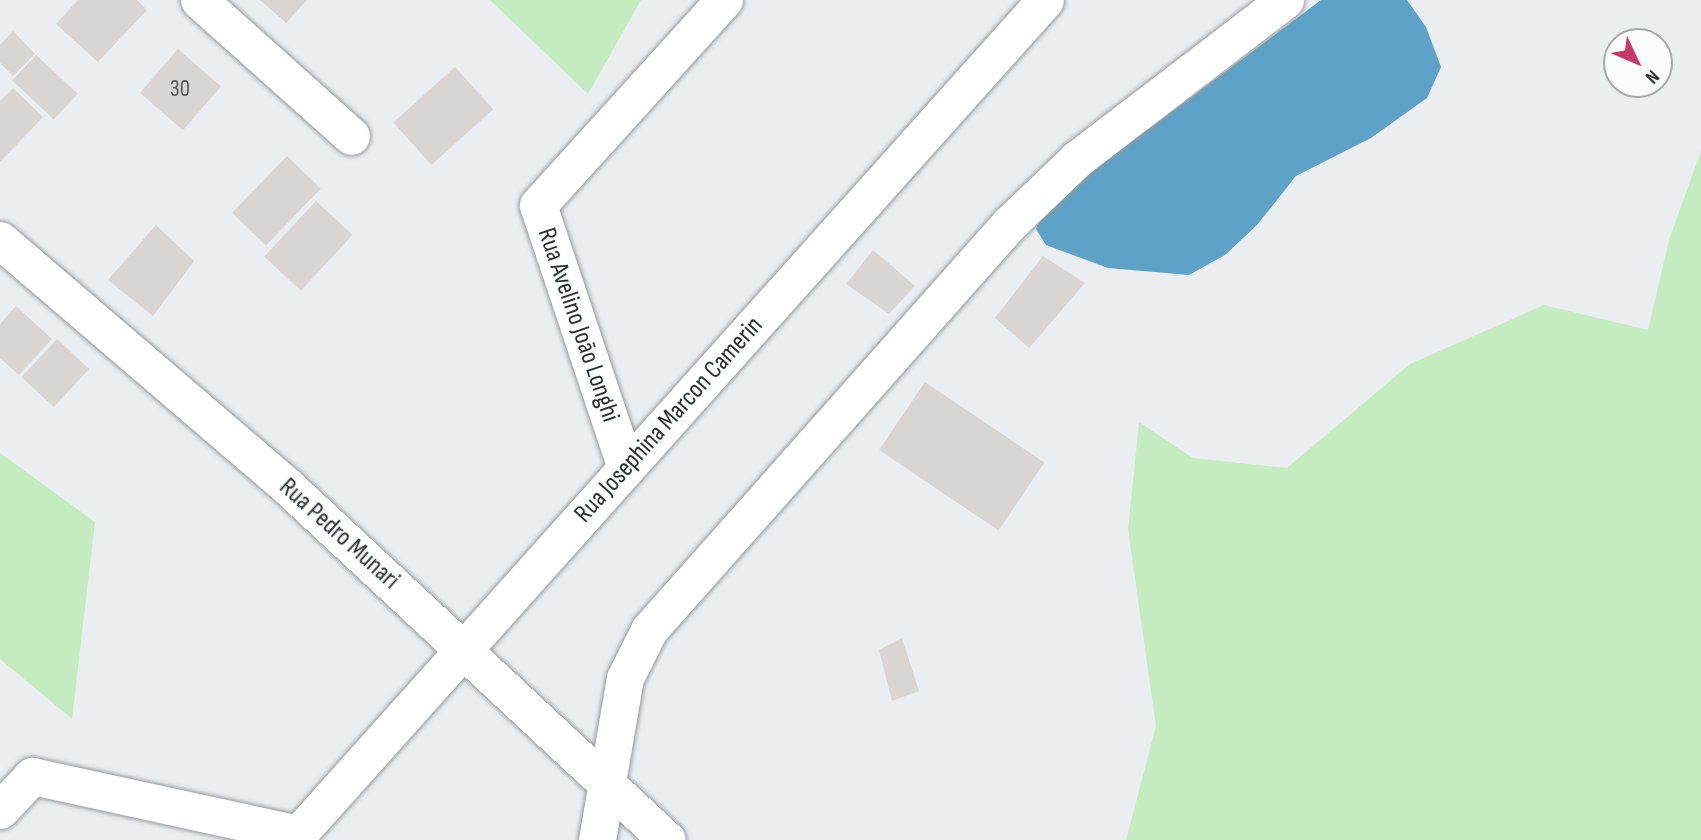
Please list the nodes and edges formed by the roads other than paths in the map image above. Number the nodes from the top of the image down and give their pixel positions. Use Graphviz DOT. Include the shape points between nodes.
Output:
graph roads {
  1 [pos="199,0"];
  2 [pos="724,0"];
  3 [pos="1045,0"];
  4 [pos="1285,0"];
  5 [pos="351,136"];
  6 [pos="0,240"];
  7 [pos="626,468"];
  8 [pos="465,649"];
  9 [pos="607,783"];
  10 [pos="0,810"];
  11 [pos="295,839"];
  12 [pos="597,840"];
  13 [pos="667,840"];
  1 -- 5 [label="street"];
  2 -- 7 [label="street, Rua Avelino João Longhi" via="538,205"];
  3 -- 7 [label="street, Rua Josephina Marcon Camerin"];
  4 -- 9 [label="street" via="1077,159 1009,225 649,630 625,678"];
  6 -- 8 [label="street, Rua Pedro Munari" via="287,486"];
  7 -- 8 [label="street, Rua Josephina Marcon Camerin"];
  8 -- 9 [label="street, Rua Pedro Munari"];
  8 -- 11 [label="street, Rua Josephina Marcon Camerin"];
  9 -- 12 [label="street"];
  9 -- 13 [label="street, Rua Pedro Munari"];
  10 -- 11 [label="street" via="32,776"];
}
